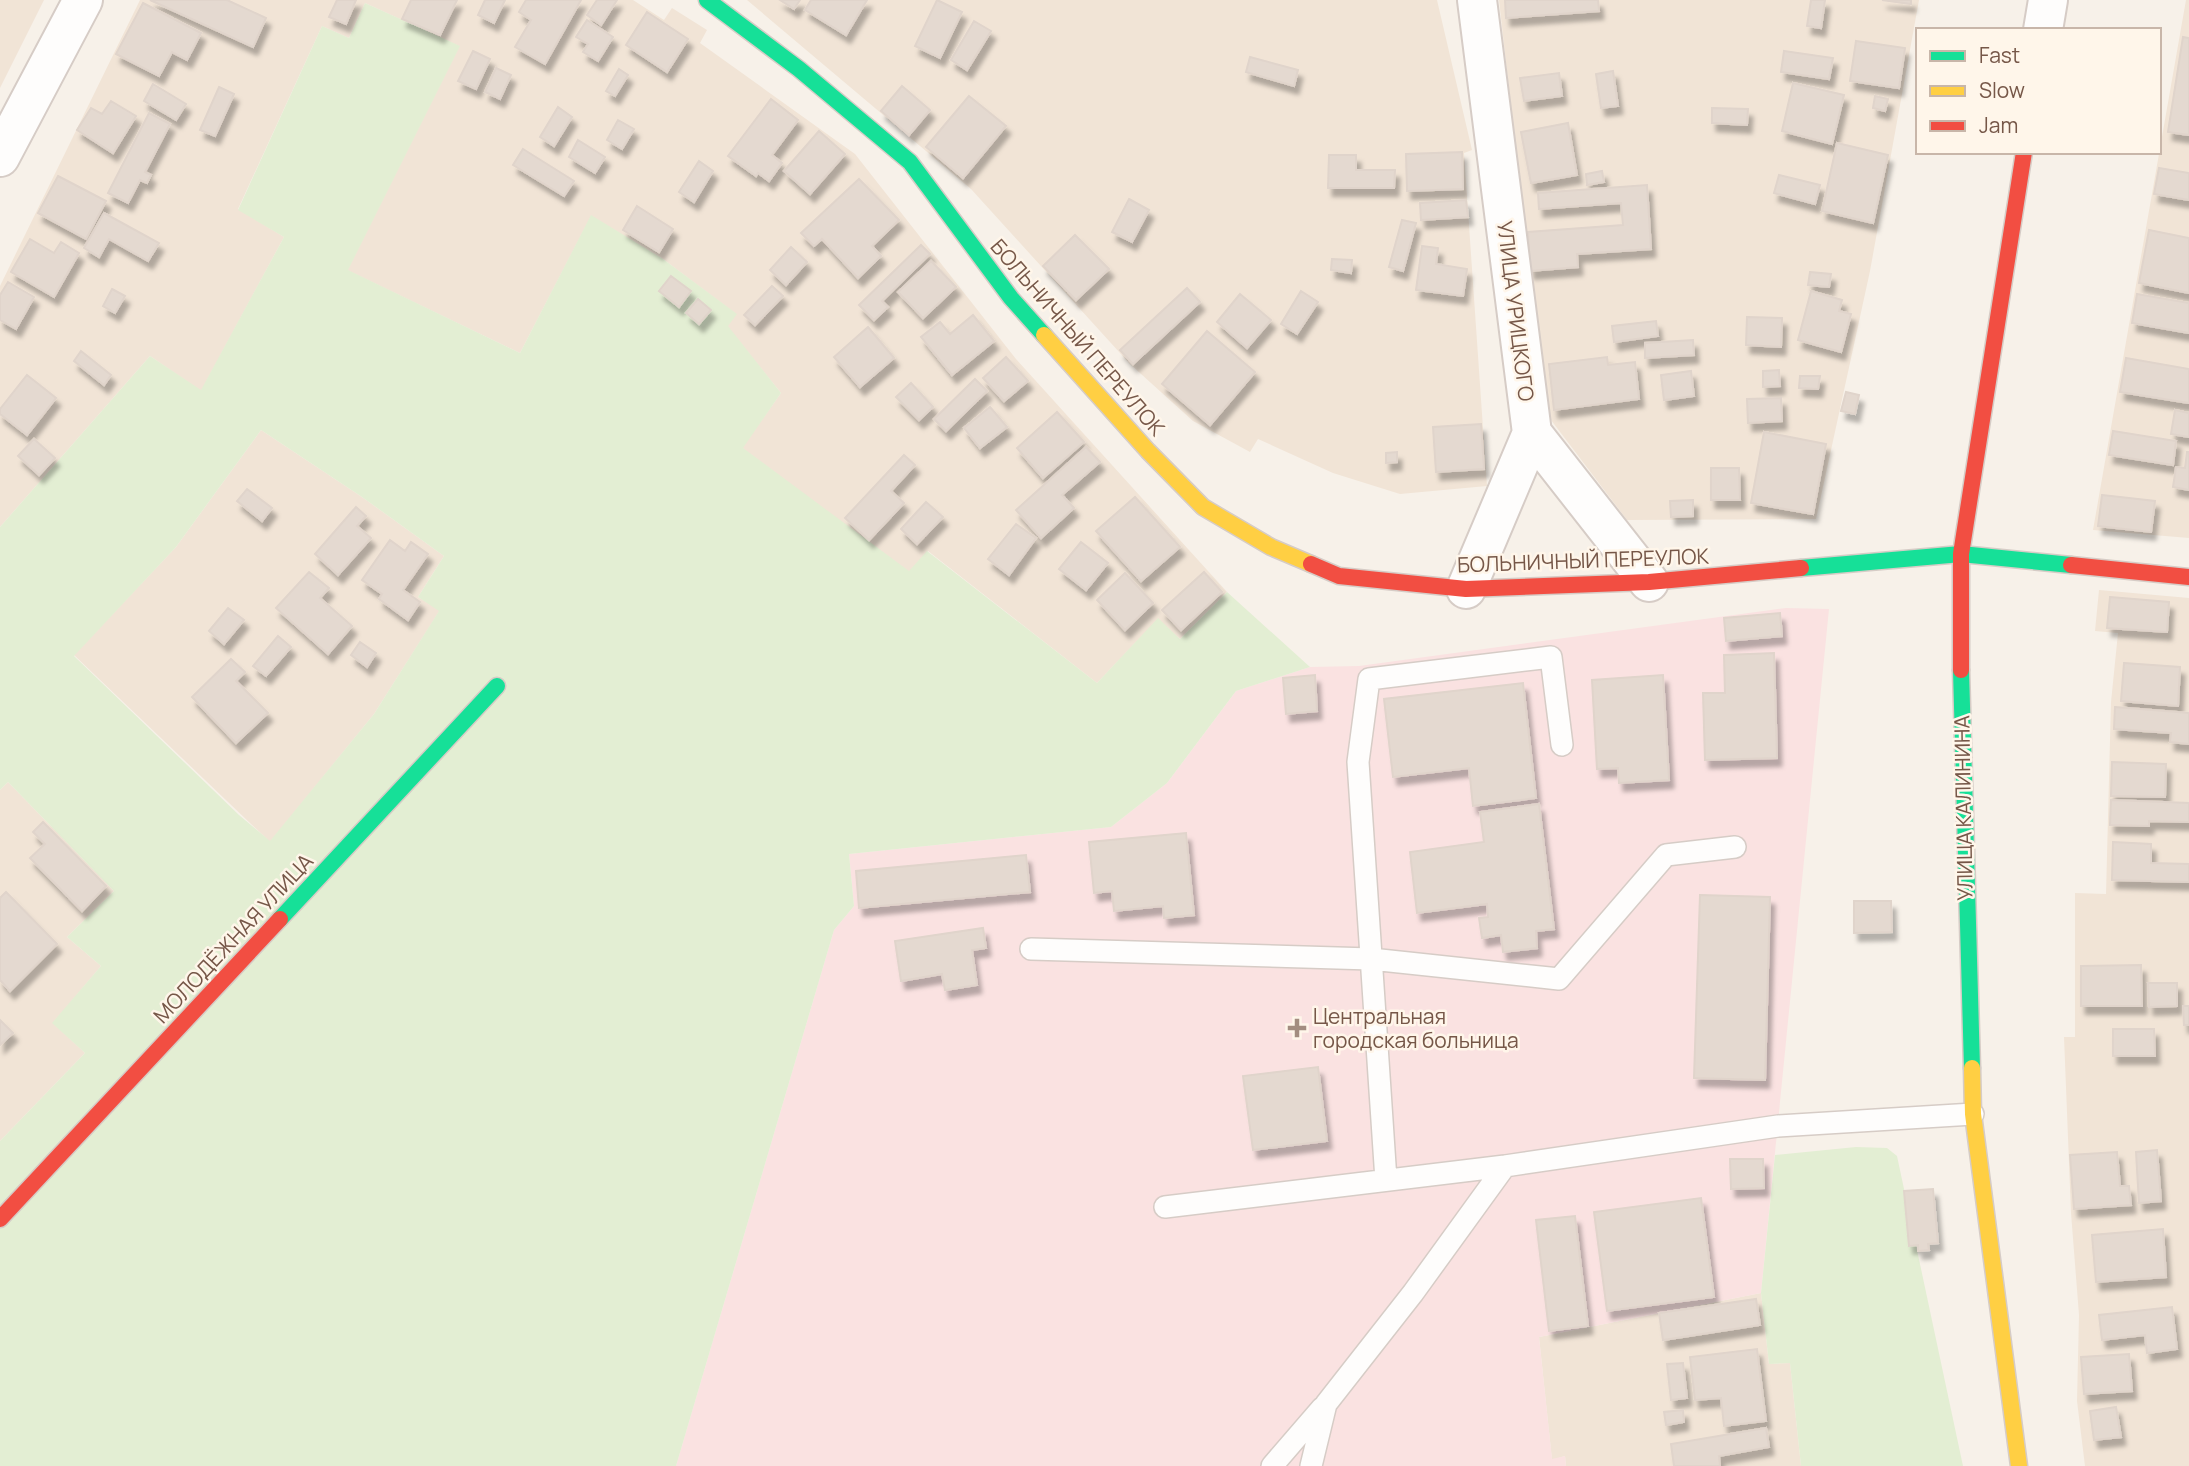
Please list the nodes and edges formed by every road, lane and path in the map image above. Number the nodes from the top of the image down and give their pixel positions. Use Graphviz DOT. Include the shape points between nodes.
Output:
graph roads {
  1 [pos="83,0"];
  2 [pos="707,0"];
  3 [pos="1477,0"];
  4 [pos="2048,0"];
  5 [pos="2043,28"];
  6 [pos="2024,154"];
  7 [pos="0,157"];
  8 [pos="1532,433"];
  9 [pos="1961,554"];
  10 [pos="2189,577"];
  11 [pos="1649,582"];
  12 [pos="1466,589"];
  13 [pos="497,686"];
  14 [pos="1562,745"];
  15 [pos="1735,847"];
  16 [pos="1031,949"];
  17 [pos="1371,959"];
  18 [pos="1973,1114"];
  19 [pos="1505,1166"];
  20 [pos="1386,1180"];
  21 [pos="1165,1207"];
  22 [pos="0,1219"];
  23 [pos="1326,1404"];
  24 [pos="1272,1466"];
  25 [pos="1311,1466"];
  26 [pos="2019,1466"];
  1 -- 7 [label="street"];
  2 -- 12 [label="street, БОЛЬНИЧНЫЙ ПЕРЕУЛОК" via="910,162 1011,298 1203,507 1270,547 1339,576"];
  3 -- 8 [label="street, УЛИЦА УРИЦКОГО"];
  4 -- 5 [label="street"];
  6 -- 9 [label="street, УЛИЦА КАЛИНИНА"];
  8 -- 11 [label="street"];
  8 -- 12 [label="street"];
  9 -- 10 [label="street, БОЛЬНИЧНЫЙ ПЕРЕУЛОК"];
  9 -- 11 [label="street, БОЛЬНИЧНЫЙ ПЕРЕУЛОК"];
  9 -- 18 [label="street, УЛИЦА КАЛИНИНА" via="1961,718"];
  11 -- 12 [label="street, БОЛЬНИЧНЫЙ ПЕРЕУЛОК"];
  13 -- 22 [label="street, МОЛОДЁЖНАЯ УЛИЦА"];
  14 -- 17 [label="lane" via="1552,657 1369,679 1358,762"];
  15 -- 17 [label="lane" via="1666,855 1559,979"];
  16 -- 17 [label="lane"];
  17 -- 20 [label="lane"];
  18 -- 19 [label="lane" via="1778,1126"];
  18 -- 26 [label="street, УЛИЦА КАЛИНИНА"];
  19 -- 20 [label="lane"];
  19 -- 23 [label="lane"];
  20 -- 21 [label="lane"];
  23 -- 24 [label="lane"];
  23 -- 25 [label="lane"];
}
